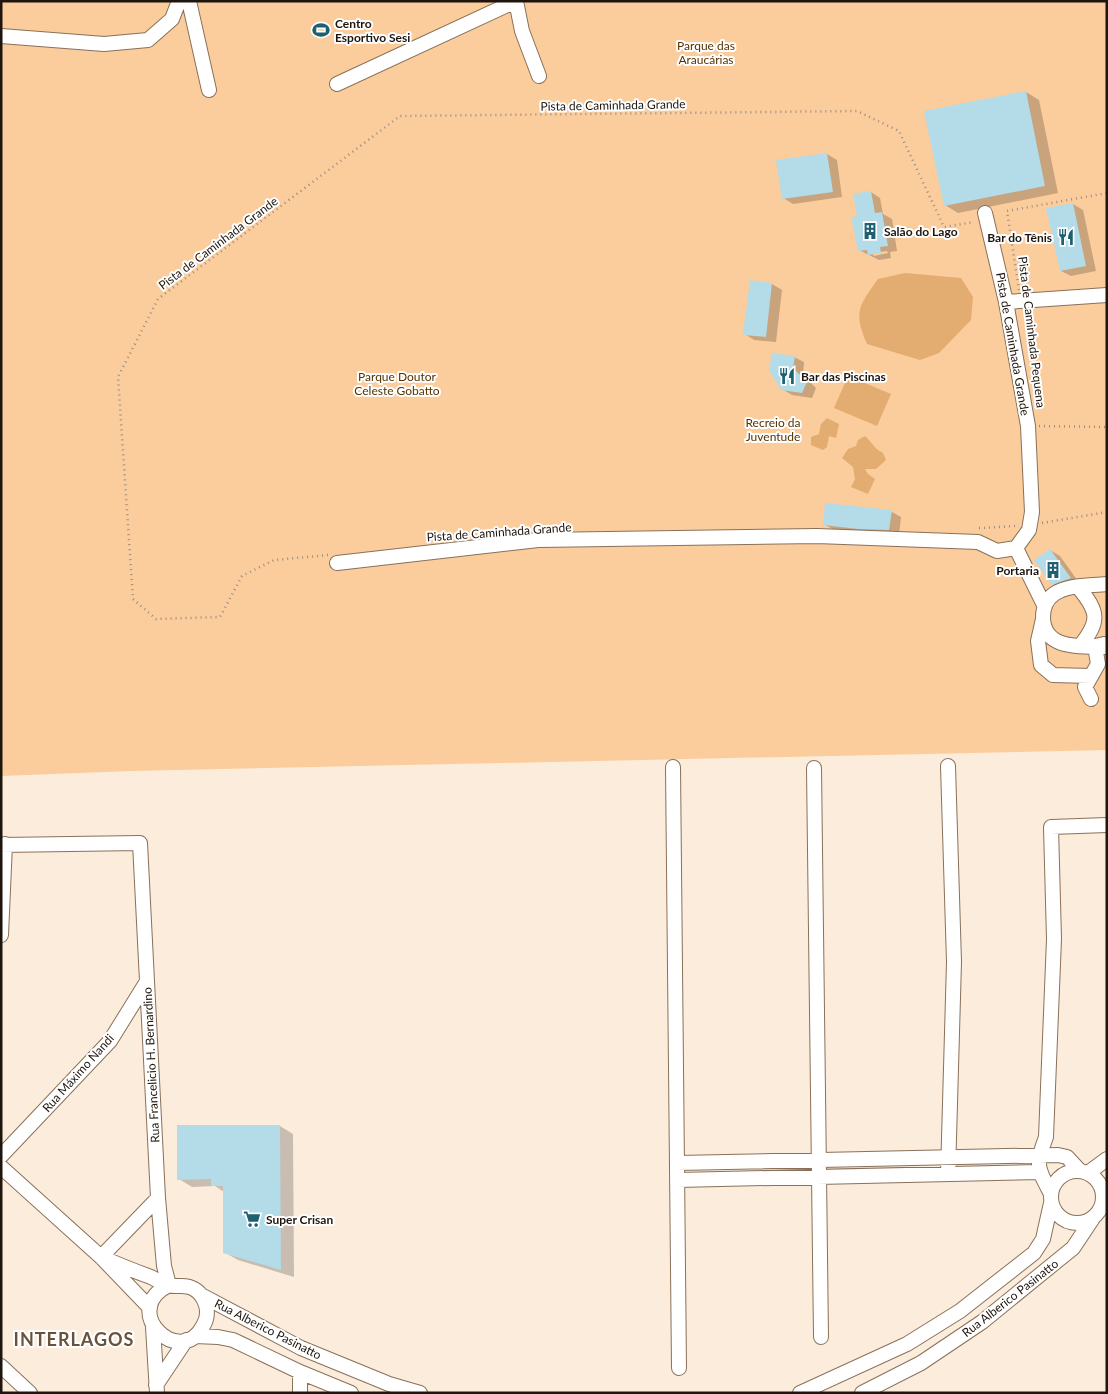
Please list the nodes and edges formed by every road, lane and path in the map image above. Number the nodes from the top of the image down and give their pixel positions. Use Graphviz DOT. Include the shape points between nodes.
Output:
graph roads {
  1 [pos="179,1"];
  2 [pos="189,1"];
  3 [pos="516,1"];
  4 [pos="1,36"];
  5 [pos="540,76"];
  6 [pos="337,84"];
  7 [pos="208,90"];
  8 [pos="1107,193"];
  9 [pos="985,214"];
  10 [pos="977,230"];
  11 [pos="1107,295"];
  12 [pos="1020,300"];
  13 [pos="1006,302"];
  14 [pos="1036,426"];
  15 [pos="1107,427"];
  16 [pos="1107,512"];
  17 [pos="1028,525"];
  18 [pos="977,528"];
  19 [pos="1016,548"];
  20 [pos="335,559"];
  21 [pos="1107,584"];
  22 [pos="1078,587"];
  23 [pos="1044,611"];
  24 [pos="1103,645"];
  25 [pos="1080,646"];
  26 [pos="1090,676"];
  27 [pos="1091,699"];
  28 [pos="948,766"];
  29 [pos="673,767"];
  30 [pos="814,768"];
  31 [pos="1107,825"];
  32 [pos="3,845"];
  33 [pos="1,935"];
  34 [pos="146,983"];
  35 [pos="1,1156"];
  36 [pos="1039,1156"];
  37 [pos="948,1158"];
  38 [pos="1107,1159"];
  39 [pos="818,1160"];
  40 [pos="677,1162"];
  41 [pos="1,1167"];
  42 [pos="1040,1172"];
  43 [pos="1084,1172"];
  44 [pos="948,1174"];
  45 [pos="819,1177"];
  46 [pos="677,1180"];
  47 [pos="158,1198"];
  48 [pos="1051,1198"];
  49 [pos="1105,1201"];
  50 [pos="1093,1218"];
  51 [pos="101,1257"];
  52 [pos="169,1286"];
  53 [pos="201,1295"];
  54 [pos="150,1308"];
  55 [pos="153,1327"];
  56 [pos="821,1337"];
  57 [pos="190,1338"];
  58 [pos="1,1366"];
  59 [pos="679,1368"];
  60 [pos="300,1372"];
  61 [pos="156,1389"];
  62 [pos="30,1393"];
  63 [pos="300,1393"];
  64 [pos="351,1393"];
  65 [pos="420,1393"];
  66 [pos="800,1393"];
  67 [pos="862,1393"];
  1 -- 4 [label="street" via="172,19 148,40 104,44"];
  2 -- 7 [label="street"];
  3 -- 5 [label="street" via="522,31"];
  3 -- 6 [label="street"];
  8 -- 12 [label="path, Pista de Caminhada Pequena" via="1007,211"];
  9 -- 13 [label="street"];
  10 -- 20 [label="path, Pista de Caminhada Grande" via="974,221 944,227 899,131 857,111 400,116 158,299 118,377 133,598 156,619 220,617 242,576 274,560"];
  11 -- 12 [label="street"];
  12 -- 13 [label="street"];
  13 -- 17 [label="street" via="1028,426 1032,512"];
  14 -- 15 [label="path, Pista de Caminhada Pequena"];
  16 -- 17 [label="path"];
  17 -- 18 [label="path"];
  17 -- 19 [label="street" via="1029,530"];
  19 -- 20 [label="street" via="997,551 978,542 817,536 538,540"];
  19 -- 23 [label="street"];
  21 -- 22 [label="street"];
  22 -- 23 [label="street" via="1054,594"];
  22 -- 25 [label="street" via="1089,600 1095,621"];
  23 -- 25 [label="street" via="1046,631 1054,640 1067,646"];
  23 -- 26 [label="street" via="1038,641 1041,665 1053,675"];
  24 -- 25 [label="street"];
  24 -- 26 [label="street" via="1098,664"];
  26 -- 27 [label="street" via="1085,687"];
  28 -- 37 [label="street" via="954,962"];
  29 -- 40 [label="street"];
  30 -- 39 [label="street"];
  31 -- 36 [label="street" via="1051,828 1054,939 1046,1137"];
  32 -- 33 [label="street"];
  32 -- 34 [label="street, Rua Francelicio H. Bernardino" via="140,843"];
  34 -- 35 [label="street, Rua Máximo Nandi" via="110,1041"];
  34 -- 47 [label="street, Rua Francelicio H. Bernardino"];
  36 -- 37 [label="street"];
  36 -- 42 [label="street"];
  36 -- 43 [label="street" via="1067,1157"];
  37 -- 39 [label="street"];
  37 -- 44 [label="street"];
  38 -- 43 [label="street"];
  39 -- 40 [label="street"];
  39 -- 45 [label="street"];
  40 -- 46 [label="street"];
  41 -- 51 [label="street"];
  42 -- 44 [label="street"];
  42 -- 48 [label="street"];
  43 -- 48 [label="street" via="1064,1174 1058,1179"];
  43 -- 49 [label="street" via="1095,1178"];
  44 -- 45 [label="street"];
  45 -- 46 [label="street"];
  45 -- 56 [label="street"];
  46 -- 59 [label="street"];
  47 -- 51 [label="street"];
  47 -- 52 [label="street, Rua Francelicio H. Bernardino"];
  48 -- 50 [label="street" via="1054,1210 1068,1221 1085,1222"];
  48 -- 66 [label="street, Rua Alberico Pasinatto" via="1043,1239 1034,1253 960,1311 907,1344"];
  49 -- 50 [label="street"];
  50 -- 67 [label="street, Rua Alberico Pasinatto" via="1073,1248 982,1322 921,1363"];
  51 -- 52 [label="street"];
  51 -- 54 [label="street"];
  52 -- 53 [label="street" via="185,1285"];
  52 -- 54 [label="street" via="157,1294"];
  53 -- 57 [label="street" via="206,1303 206,1321 202,1330"];
  53 -- 65 [label="street, Rua Alberico Pasinatto" via="301,1348 389,1384"];
  54 -- 55 [label="street"];
  55 -- 57 [label="street" via="167,1339"];
  55 -- 61 [label="street"];
  57 -- 60 [label="street, Rua Alberico Pasinatto" via="233,1340"];
  57 -- 61 [label="street"];
  58 -- 62 [label="street"];
  60 -- 63 [label="street"];
  60 -- 64 [label="street, Rua Alberico Pasinatto"];
}
